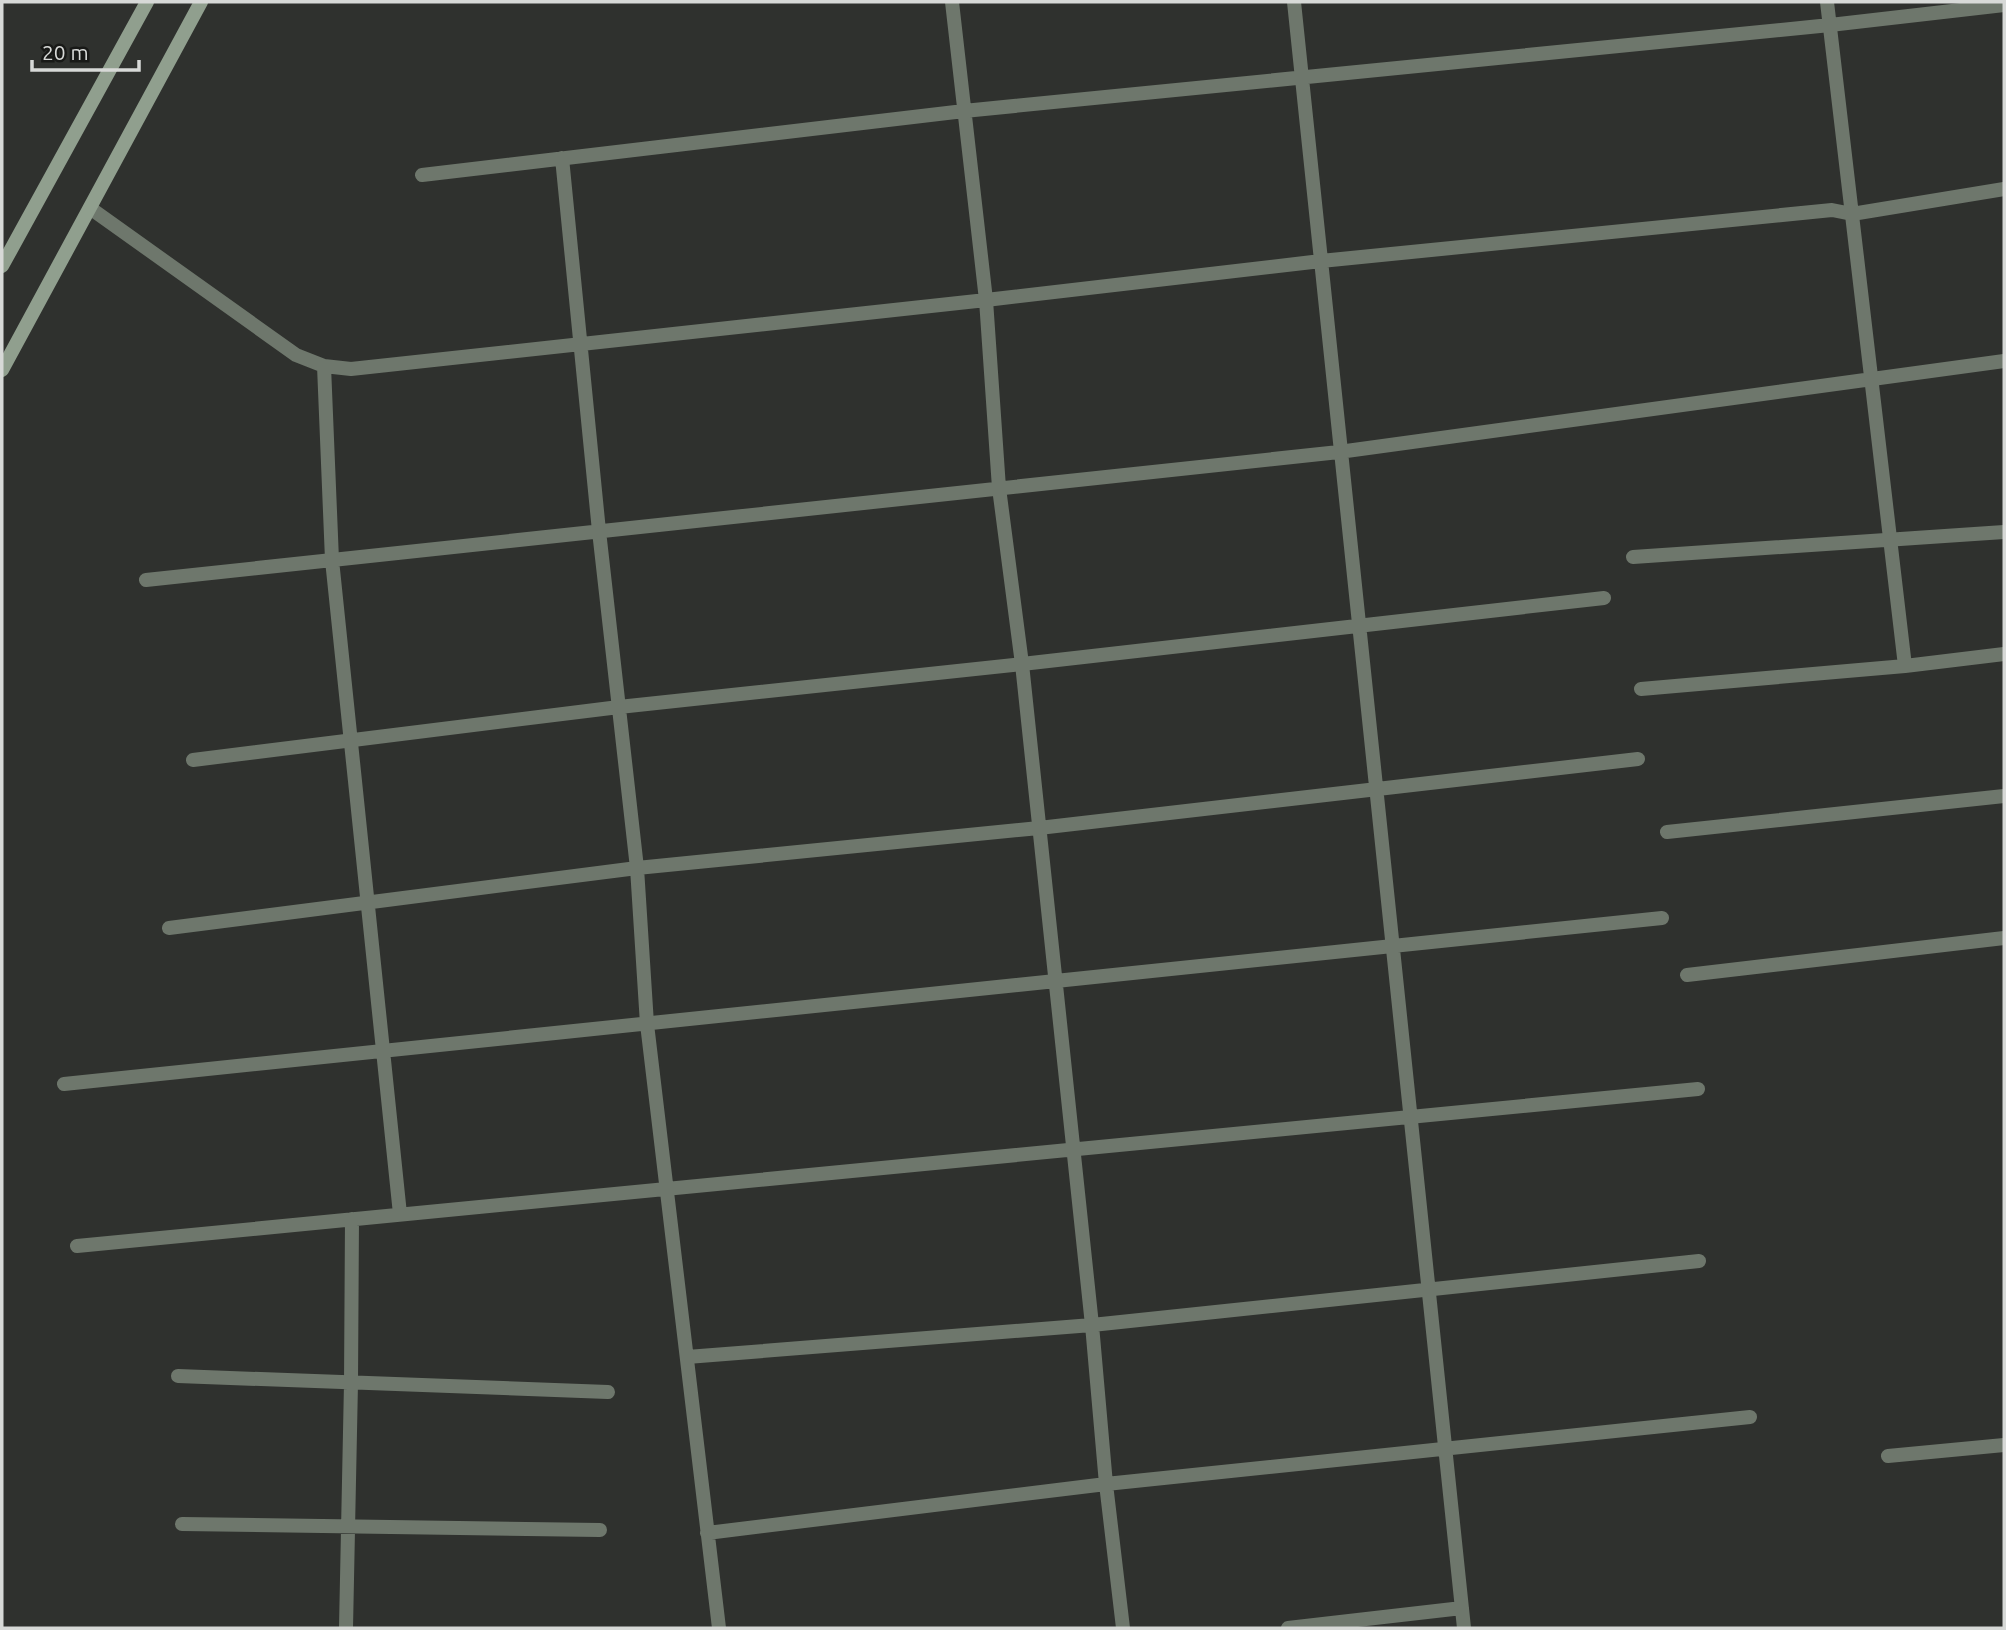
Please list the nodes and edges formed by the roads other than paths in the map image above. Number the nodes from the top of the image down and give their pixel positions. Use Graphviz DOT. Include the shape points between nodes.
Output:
graph roads {
  1 [pos="147,2"];
  2 [pos="201,2"];
  3 [pos="952,2"];
  4 [pos="1294,2"];
  5 [pos="1827,2"];
  6 [pos="2004,5"];
  7 [pos="1830,25"];
  8 [pos="1302,76"];
  9 [pos="964,111"];
  10 [pos="562,158"];
  11 [pos="422,175"];
  12 [pos="2004,189"];
  13 [pos="90,208"];
  14 [pos="1852,214"];
  15 [pos="1321,261"];
  16 [pos="2,266"];
  17 [pos="986,300"];
  18 [pos="579,345"];
  19 [pos="2004,361"];
  20 [pos="324,366"];
  21 [pos="2,370"];
  22 [pos="1871,379"];
  23 [pos="1339,452"];
  24 [pos="999,488"];
  25 [pos="599,531"];
  26 [pos="2004,532"];
  27 [pos="1890,539"];
  28 [pos="1633,557"];
  29 [pos="332,560"];
  30 [pos="146,580"];
  31 [pos="1604,598"];
  32 [pos="1359,626"];
  33 [pos="2004,654"];
  34 [pos="1022,664"];
  35 [pos="1905,666"];
  36 [pos="1642,689"];
  37 [pos="619,707"];
  38 [pos="352,740"];
  39 [pos="1638,759"];
  40 [pos="193,760"];
  41 [pos="1376,789"];
  42 [pos="2004,796"];
  43 [pos="1039,828"];
  44 [pos="1667,832"];
  45 [pos="637,868"];
  46 [pos="368,902"];
  47 [pos="1662,918"];
  48 [pos="169,928"];
  49 [pos="2004,938"];
  50 [pos="1393,946"];
  51 [pos="1687,975"];
  52 [pos="1055,981"];
  53 [pos="648,1024"];
  54 [pos="382,1051"];
  55 [pos="64,1084"];
  56 [pos="1698,1089"];
  57 [pos="1410,1116"];
  58 [pos="1073,1149"];
  59 [pos="665,1188"];
  60 [pos="400,1214"];
  61 [pos="352,1219"];
  62 [pos="77,1246"];
  63 [pos="1699,1261"];
  64 [pos="1429,1290"];
  65 [pos="1092,1325"];
  66 [pos="687,1357"];
  67 [pos="178,1376"];
  68 [pos="351,1383"];
  69 [pos="608,1392"];
  70 [pos="1750,1417"];
  71 [pos="2004,1446"];
  72 [pos="1446,1448"];
  73 [pos="1888,1456"];
  74 [pos="1106,1484"];
  75 [pos="182,1524"];
  76 [pos="349,1527"];
  77 [pos="600,1530"];
  78 [pos="707,1533"];
  79 [pos="1462,1608"];
  80 [pos="346,1628"];
  81 [pos="719,1628"];
  82 [pos="1123,1628"];
  83 [pos="1288,1628"];
  84 [pos="1464,1628"];
  1 -- 16 [label="street"];
  2 -- 13 [label="street"];
  3 -- 9 [label="street"];
  4 -- 8 [label="street"];
  5 -- 7 [label="street"];
  6 -- 7 [label="street"];
  7 -- 8 [label="street"];
  7 -- 14 [label="street"];
  8 -- 9 [label="street"];
  8 -- 15 [label="street"];
  9 -- 10 [label="street"];
  9 -- 17 [label="street"];
  10 -- 11 [label="street"];
  10 -- 18 [label="street"];
  12 -- 14 [label="street"];
  13 -- 20 [label="street" via="296,355"];
  13 -- 21 [label="street"];
  14 -- 15 [label="street" via="1818,211"];
  14 -- 22 [label="street"];
  15 -- 17 [label="street"];
  15 -- 23 [label="street"];
  17 -- 18 [label="street"];
  17 -- 24 [label="street"];
  18 -- 20 [label="street" via="351,369"];
  18 -- 25 [label="street"];
  19 -- 22 [label="street"];
  20 -- 29 [label="street"];
  22 -- 23 [label="street"];
  22 -- 27 [label="street"];
  23 -- 24 [label="street"];
  23 -- 32 [label="street"];
  24 -- 25 [label="street"];
  24 -- 34 [label="street"];
  25 -- 29 [label="street"];
  25 -- 37 [label="street"];
  26 -- 27 [label="street"];
  27 -- 28 [label="street"];
  27 -- 35 [label="street"];
  29 -- 30 [label="street"];
  29 -- 38 [label="street"];
  31 -- 32 [label="street"];
  32 -- 34 [label="street"];
  32 -- 41 [label="street"];
  33 -- 35 [label="street"];
  34 -- 37 [label="street"];
  34 -- 43 [label="street"];
  35 -- 36 [label="street"];
  37 -- 38 [label="street"];
  37 -- 45 [label="street"];
  38 -- 40 [label="street"];
  38 -- 46 [label="street"];
  39 -- 41 [label="street"];
  41 -- 43 [label="street"];
  41 -- 50 [label="street"];
  42 -- 44 [label="street"];
  43 -- 45 [label="street"];
  43 -- 52 [label="street"];
  45 -- 46 [label="street"];
  45 -- 53 [label="street"];
  46 -- 48 [label="street"];
  46 -- 54 [label="street"];
  47 -- 50 [label="street"];
  49 -- 51 [label="street"];
  50 -- 52 [label="street"];
  50 -- 57 [label="street"];
  52 -- 53 [label="street"];
  52 -- 58 [label="street"];
  53 -- 54 [label="street"];
  53 -- 59 [label="street"];
  54 -- 55 [label="street"];
  54 -- 60 [label="street"];
  56 -- 57 [label="street"];
  57 -- 58 [label="street"];
  57 -- 64 [label="street"];
  58 -- 59 [label="street"];
  58 -- 65 [label="street"];
  59 -- 60 [label="street"];
  59 -- 66 [label="street"];
  60 -- 61 [label="street"];
  61 -- 62 [label="street"];
  61 -- 68 [label="street"];
  63 -- 64 [label="street"];
  64 -- 65 [label="street"];
  64 -- 72 [label="street"];
  65 -- 66 [label="street"];
  65 -- 74 [label="street"];
  66 -- 78 [label="street"];
  67 -- 68 [label="street"];
  68 -- 69 [label="street"];
  68 -- 76 [label="street"];
  70 -- 72 [label="street"];
  71 -- 73 [label="street"];
  72 -- 74 [label="street"];
  72 -- 79 [label="street"];
  74 -- 78 [label="street"];
  74 -- 82 [label="street"];
  75 -- 76 [label="street"];
  76 -- 77 [label="street"];
  76 -- 80 [label="street"];
  78 -- 81 [label="street"];
  79 -- 83 [label="street"];
  79 -- 84 [label="street"];
}
